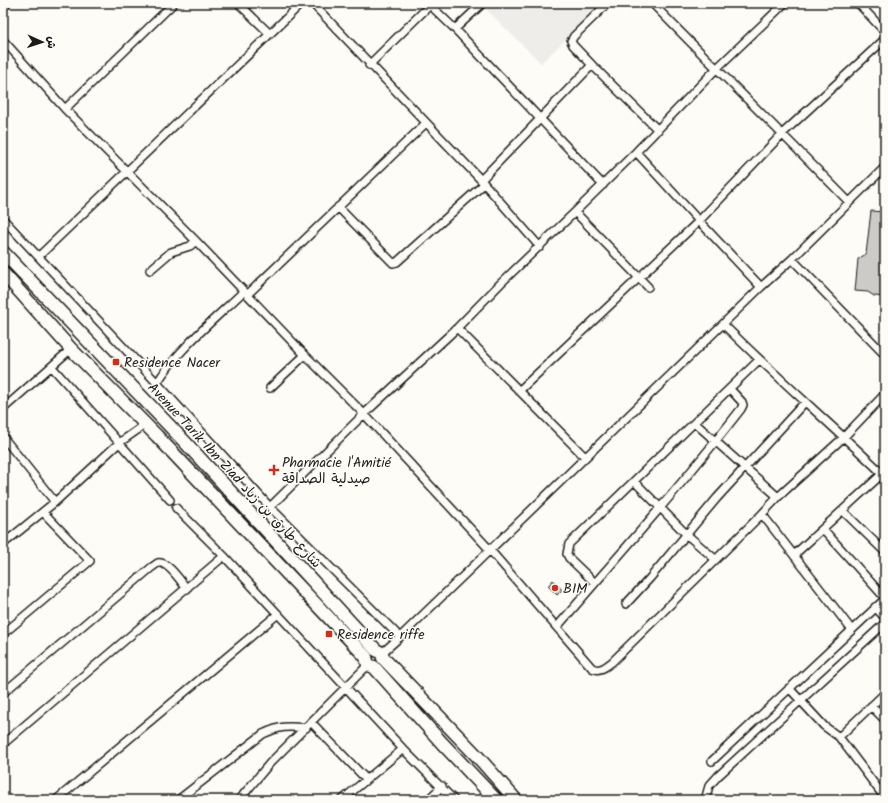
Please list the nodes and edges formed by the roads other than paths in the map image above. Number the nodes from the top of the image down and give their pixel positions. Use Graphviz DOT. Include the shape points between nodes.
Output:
graph roads {
  1 [pos="7,3"];
  2 [pos="174,3"];
  3 [pos="238,3"];
  4 [pos="302,3"];
  5 [pos="312,3"];
  6 [pos="483,3"];
  7 [pos="608,3"];
  8 [pos="652,3"];
  9 [pos="858,3"];
  10 [pos="431,4"];
  11 [pos="783,4"];
  12 [pos="3,7"];
  13 [pos="455,29"];
  14 [pos="885,32"];
  15 [pos="270,34"];
  16 [pos="885,39"];
  17 [pos="3,40"];
  18 [pos="370,65"];
  19 [pos="592,65"];
  20 [pos="716,69"];
  21 [pos="65,109"];
  22 [pos="541,118"];
  23 [pos="426,123"];
  24 [pos="658,130"];
  25 [pos="783,133"];
  26 [pos="636,152"];
  27 [pos="885,167"];
  28 [pos="127,171"];
  29 [pos="482,182"];
  30 [pos="603,185"];
  31 [pos="849,202"];
  32 [pos="338,207"];
  33 [pos="575,212"];
  34 [pos="3,219"];
  35 [pos="699,221"];
  36 [pos="196,241"];
  37 [pos="540,246"];
  38 [pos="3,252"];
  39 [pos="39,256"];
  40 [pos="792,259"];
  41 [pos="150,270"];
  42 [pos="3,273"];
  43 [pos="639,278"];
  44 [pos="648,287"];
  45 [pos="761,287"];
  46 [pos="246,293"];
  47 [pos="723,324"];
  48 [pos="457,328"];
  49 [pos="72,349"];
  50 [pos="305,355"];
  51 [pos="885,355"];
  52 [pos="759,360"];
  53 [pos="52,366"];
  54 [pos="157,383"];
  55 [pos="270,388"];
  56 [pos="730,389"];
  57 [pos="519,391"];
  58 [pos="885,394"];
  59 [pos="805,402"];
  60 [pos="3,409"];
  61 [pos="364,414"];
  62 [pos="695,423"];
  63 [pos="146,424"];
  64 [pos="3,437"];
  65 [pos="844,437"];
  66 [pos="716,442"];
  67 [pos="119,443"];
  68 [pos="585,457"];
  69 [pos="745,467"];
  70 [pos="884,475"];
  71 [pos="635,482"];
  72 [pos="778,497"];
  73 [pos="170,500"];
  74 [pos="54,502"];
  75 [pos="270,507"];
  76 [pos="176,508"];
  77 [pos="660,508"];
  78 [pos="843,511"];
  79 [pos="43,512"];
  80 [pos="762,514"];
  81 [pos="823,529"];
  82 [pos="686,534"];
  83 [pos="3,544"];
  84 [pos="490,550"];
  85 [pos="885,552"];
  86 [pos="794,555"];
  87 [pos="224,556"];
  88 [pos="715,559"];
  89 [pos="595,583"];
  90 [pos="187,588"];
  91 [pos="885,598"];
  92 [pos="626,604"];
  93 [pos="876,607"];
  94 [pos="278,614"];
  95 [pos="885,618"];
  96 [pos="885,623"];
  97 [pos="557,627"];
  98 [pos="851,629"];
  99 [pos="3,634"];
  100 [pos="400,637"];
  101 [pos="380,653"];
  102 [pos="369,663"];
  103 [pos="346,687"];
  104 [pos="789,688"];
  105 [pos="3,693"];
  106 [pos="885,693"];
  107 [pos="800,700"];
  108 [pos="871,706"];
  109 [pos="885,720"];
  110 [pos="311,722"];
  111 [pos="306,728"];
  112 [pos="839,737"];
  113 [pos="3,744"];
  114 [pos="403,749"];
  115 [pos="712,761"];
  116 [pos="366,779"];
  117 [pos="442,786"];
  118 [pos="885,798"];
  119 [pos="705,799"];
  120 [pos="56,800"];
  121 [pos="178,800"];
  122 [pos="239,800"];
  123 [pos="342,800"];
  124 [pos="428,800"];
  125 [pos="454,800"];
  126 [pos="496,800"];
  127 [pos="516,800"];
  1 -- 12 [label="street"];
  2 -- 21 [label="street"];
  3 -- 15 [label="street"];
  4 -- 15 [label="street"];
  5 -- 18 [label="street"];
  6 -- 13 [label="street"];
  7 -- 19 [label="street" via="571,41"];
  8 -- 20 [label="street"];
  9 -- 14 [label="street"];
  10 -- 13 [label="street"];
  10 -- 18 [label="street"];
  11 -- 20 [label="street"];
  13 -- 22 [label="street"];
  15 -- 28 [label="street"];
  16 -- 25 [label="street"];
  17 -- 21 [label="street"];
  18 -- 23 [label="street"];
  19 -- 22 [label="street"];
  19 -- 24 [label="street"];
  20 -- 24 [label="street"];
  20 -- 25 [label="street"];
  21 -- 28 [label="street"];
  22 -- 29 [label="street"];
  22 -- 30 [label="street"];
  23 -- 29 [label="street"];
  23 -- 32 [label="street"];
  24 -- 26 [label="street"];
  25 -- 31 [label="street"];
  25 -- 35 [label="street"];
  26 -- 30 [label="street"];
  26 -- 35 [label="street"];
  27 -- 31 [label="street"];
  28 -- 36 [label="street"];
  28 -- 39 [label="street"];
  29 -- 32 [label="street" via="393,263"];
  29 -- 37 [label="street"];
  30 -- 33 [label="street"];
  31 -- 40 [label="street"];
  32 -- 46 [label="street"];
  33 -- 37 [label="street"];
  33 -- 43 [label="street"];
  34 -- 39 [label="street"];
  35 -- 43 [label="street"];
  35 -- 45 [label="street"];
  36 -- 41 [label="street" via="190,246 171,252"];
  36 -- 46 [label="street"];
  37 -- 48 [label="street"];
  38 -- 101 [label="main road, Avenue Tarik Ibn Ziad شارع طارق بن زياد" via="179,435"];
  39 -- 54 [label="street"];
  40 -- 45 [label="street"];
  40 -- 51 [label="street"];
  42 -- 49 [label="main road, Avenue Tarik Ibn Ziad شارع طارق بن زياد"];
  43 -- 44 [label="street"];
  43 -- 57 [label="street"];
  45 -- 47 [label="street"];
  46 -- 50 [label="street"];
  46 -- 54 [label="street" via="185,349"];
  47 -- 52 [label="street"];
  47 -- 68 [label="street"];
  48 -- 57 [label="street"];
  48 -- 61 [label="street"];
  49 -- 53 [label="street"];
  49 -- 63 [label="main road, Avenue Tarik Ibn Ziad شارع طارق بن زياد"];
  50 -- 55 [label="street"];
  50 -- 61 [label="street"];
  52 -- 56 [label="street"];
  52 -- 59 [label="street"];
  53 -- 60 [label="street"];
  53 -- 67 [label="street"];
  54 -- 75 [label="street"];
  56 -- 62 [label="street"];
  56 -- 66 [label="street" via="743,406"];
  57 -- 68 [label="street"];
  58 -- 65 [label="street"];
  59 -- 65 [label="street"];
  59 -- 69 [label="street"];
  61 -- 75 [label="street"];
  61 -- 84 [label="street"];
  62 -- 66 [label="street"];
  62 -- 71 [label="street"];
  63 -- 67 [label="street"];
  63 -- 102 [label="main road, Avenue Tarik Ibn Ziad شارع طارق بن زياد"];
  64 -- 74 [label="street"];
  65 -- 70 [label="street"];
  65 -- 72 [label="street"];
  66 -- 69 [label="street"];
  66 -- 77 [label="street"];
  67 -- 73 [label="street"];
  67 -- 74 [label="street"];
  68 -- 84 [label="street"];
  69 -- 72 [label="street"];
  69 -- 82 [label="street"];
  70 -- 78 [label="street"];
  71 -- 77 [label="street"];
  71 -- 89 [label="street" via="586,526 567,548 569,558"];
  72 -- 80 [label="street"];
  74 -- 79 [label="street"];
  75 -- 100 [label="street"];
  76 -- 87 [label="street"];
  77 -- 82 [label="street"];
  77 -- 89 [label="street"];
  78 -- 81 [label="street"];
  78 -- 85 [label="street"];
  79 -- 83 [label="street"];
  79 -- 99 [label="street" via="90,561"];
  80 -- 86 [label="street"];
  80 -- 88 [label="street"];
  81 -- 86 [label="street"];
  81 -- 91 [label="street"];
  82 -- 88 [label="street"];
  82 -- 92 [label="street"];
  84 -- 97 [label="street"];
  84 -- 100 [label="street"];
  86 -- 98 [label="street"];
  87 -- 90 [label="street"];
  87 -- 94 [label="street"];
  88 -- 97 [label="street" via="621,654 600,670 592,668"];
  89 -- 97 [label="street"];
  90 -- 105 [label="street" via="170,568 158,563"];
  90 -- 113 [label="street"];
  91 -- 93 [label="street"];
  93 -- 95 [label="street"];
  93 -- 98 [label="street"];
  94 -- 103 [label="street"];
  94 -- 120 [label="street"];
  96 -- 107 [label="street"];
  98 -- 104 [label="street"];
  100 -- 101 [label="street"];
  101 -- 102 [label="main road" via="373,649 369,652"];
  101 -- 127 [label="main road, Avenue Tarik Ibn Ziad شارع طارق بن زياد"];
  102 -- 103 [label="street"];
  102 -- 126 [label="main road, Avenue Tarik Ibn Ziad شارع طارق بن زياد"];
  103 -- 110 [label="street"];
  103 -- 114 [label="street"];
  104 -- 107 [label="street"];
  104 -- 115 [label="street"];
  106 -- 108 [label="street"];
  107 -- 112 [label="street" via="824,726"];
  107 -- 119 [label="street" via="718,776 709,786"];
  108 -- 109 [label="street"];
  108 -- 112 [label="street"];
  110 -- 111 [label="street"];
  110 -- 116 [label="street"];
  111 -- 121 [label="street" via="276,728 263,734"];
  111 -- 122 [label="street" via="270,763"];
  112 -- 118 [label="street"];
  114 -- 116 [label="street"];
  114 -- 117 [label="street"];
  116 -- 123 [label="street"];
  117 -- 124 [label="street"];
  117 -- 125 [label="street"];
}
